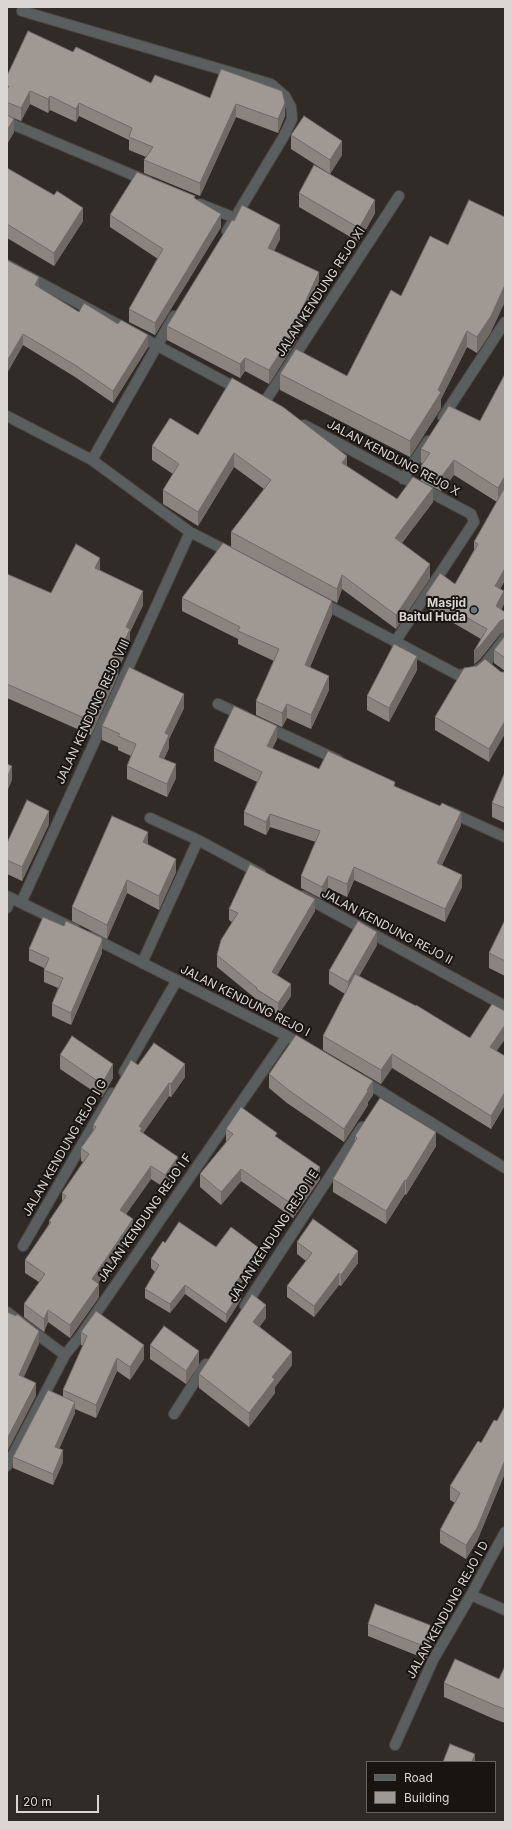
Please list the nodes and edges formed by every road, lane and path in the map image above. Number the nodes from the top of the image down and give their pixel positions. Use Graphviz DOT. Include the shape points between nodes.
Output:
graph roads {
  1 [pos="22,10"];
  2 [pos="7,122"];
  3 [pos="154,184"];
  4 [pos="399,196"];
  5 [pos="191,200"];
  6 [pos="235,218"];
  7 [pos="222,238"];
  8 [pos="7,265"];
  9 [pos="181,304"];
  10 [pos="505,322"];
  11 [pos="157,344"];
  12 [pos="7,416"];
  13 [pos="292,418"];
  14 [pos="92,460"];
  15 [pos="403,479"];
  16 [pos="190,532"];
  17 [pos="241,559"];
  18 [pos="311,596"];
  19 [pos="505,638"];
  20 [pos="395,642"];
  21 [pos="485,664"];
  22 [pos="495,672"];
  23 [pos="218,704"];
  24 [pos="347,764"];
  25 [pos="440,807"];
  26 [pos="150,818"];
  27 [pos="505,837"];
  28 [pos="198,840"];
  29 [pos="268,878"];
  30 [pos="296,893"];
  31 [pos="8,901"];
  32 [pos="22,903"];
  33 [pos="142,963"];
  34 [pos="177,980"];
  35 [pos="505,1006"];
  36 [pos="287,1036"];
  37 [pos="313,1051"];
  38 [pos="351,1074"];
  39 [pos="366,1120"];
  40 [pos="505,1168"];
  41 [pos="23,1246"];
  42 [pos="7,1312"];
  43 [pos="239,1314"];
  44 [pos="213,1354"];
  45 [pos="65,1355"];
  46 [pos="174,1414"];
  47 [pos="7,1466"];
  48 [pos="505,1532"];
  49 [pos="471,1595"];
  50 [pos="505,1610"];
  51 [pos="395,1744"];
  1 -- 6 [label="street" via="271,84 285,96 291,107 292,119"];
  2 -- 3 [label="street"];
  4 -- 11 [label="street, JALAN KENDUNG REJO XI" via="261,401"];
  5 -- 6 [label="street"];
  6 -- 7 [label="street"];
  8 -- 11 [label="street"];
  9 -- 11 [label="street"];
  10 -- 15 [label="street"];
  11 -- 14 [label="street"];
  12 -- 14 [label="street"];
  13 -- 15 [label="street, JALAN KENDUNG REJO X"];
  14 -- 16 [label="street"];
  15 -- 20 [label="street, JALAN KENDUNG REJO X" via="471,514 474,522"];
  16 -- 17 [label="street"];
  16 -- 32 [label="street, JALAN KENDUNG REJO VIII"];
  18 -- 20 [label="street"];
  19 -- 21 [label="street"];
  20 -- 21 [label="street" via="458,675 473,673"];
  21 -- 22 [label="street"];
  23 -- 24 [label="street"];
  25 -- 27 [label="street"];
  26 -- 28 [label="street"];
  28 -- 29 [label="street"];
  28 -- 33 [label="street"];
  30 -- 35 [label="street, JALAN KENDUNG REJO II"];
  31 -- 32 [label="street, JALAN KENDUNG REJO I"];
  32 -- 33 [label="street, JALAN KENDUNG REJO I"];
  33 -- 34 [label="street, JALAN KENDUNG REJO I"];
  34 -- 36 [label="street, JALAN KENDUNG REJO I"];
  34 -- 41 [label="street, JALAN KENDUNG REJO I G"];
  36 -- 37 [label="street, JALAN KENDUNG REJO I"];
  36 -- 45 [label="street, JALAN KENDUNG REJO I F"];
  38 -- 40 [label="street" via="382,1096"];
  39 -- 43 [label="street, JALAN KENDUNG REJO I E"];
  42 -- 45 [label="street"];
  44 -- 46 [label="street"];
  45 -- 47 [label="street, JALAN KENDUNG REJO I F"];
  48 -- 49 [label="street, JALAN KENDUNG REJO I D"];
  49 -- 50 [label="street"];
  49 -- 51 [label="street, JALAN KENDUNG REJO I D" via="433,1660"];
}
